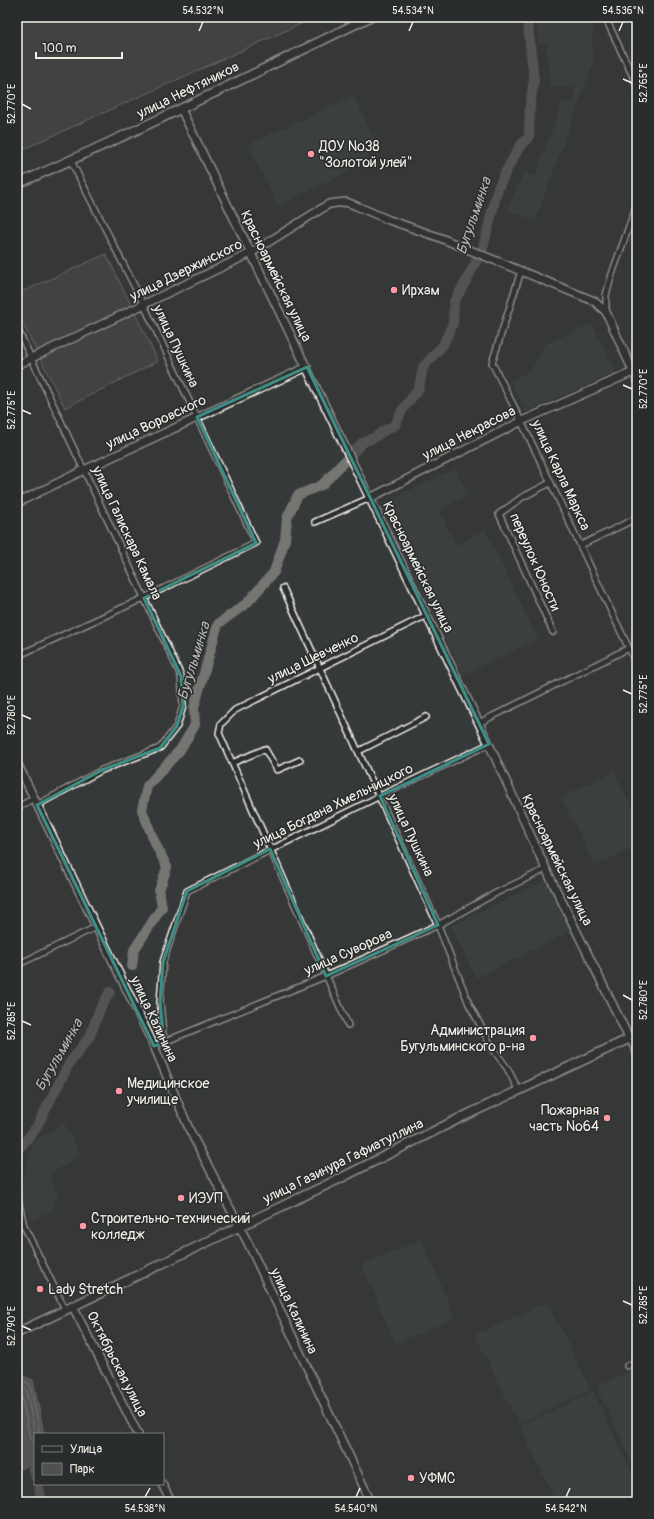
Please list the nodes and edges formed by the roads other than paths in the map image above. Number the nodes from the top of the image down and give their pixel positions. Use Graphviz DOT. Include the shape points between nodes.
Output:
graph roads {
  1 [pos="370,17"];
  2 [pos="605,17"];
  3 [pos="637,85"];
  4 [pos="181,109"];
  5 [pos="71,161"];
  6 [pos="17,184"];
  7 [pos="637,204"];
  8 [pos="251,253"];
  9 [pos="521,271"];
  10 [pos="144,305"];
  11 [pos="606,312"];
  12 [pos="17,328"];
  13 [pos="31,359"];
  14 [pos="17,366"];
  15 [pos="307,367"];
  16 [pos="635,371"];
  17 [pos="637,380"];
  18 [pos="197,417"];
  19 [pos="522,421"];
  20 [pos="84,470"];
  21 [pos="550,483"];
  22 [pos="17,492"];
  23 [pos="370,498"];
  24 [pos="19,502"];
  25 [pos="637,518"];
  26 [pos="315,522"];
  27 [pos="580,545"];
  28 [pos="283,588"];
  29 [pos="144,598"];
  30 [pos="427,615"];
  31 [pos="553,632"];
  32 [pos="629,648"];
  33 [pos="17,656"];
  34 [pos="637,665"];
  35 [pos="320,668"];
  36 [pos="426,717"];
  37 [pos="479,723"];
  38 [pos="490,744"];
  39 [pos="359,751"];
  40 [pos="300,760"];
  41 [pos="17,763"];
  42 [pos="232,763"];
  43 [pos="380,796"];
  44 [pos="35,802"];
  45 [pos="17,808"];
  46 [pos="270,849"];
  47 [pos="546,869"];
  48 [pos="438,925"];
  49 [pos="96,927"];
  50 [pos="17,965"];
  51 [pos="326,976"];
  52 [pos="348,1025"];
  53 [pos="633,1036"];
  54 [pos="164,1043"];
  55 [pos="154,1046"];
  56 [pos="637,1055"];
  57 [pos="519,1091"];
  58 [pos="17,1194"];
  59 [pos="239,1226"];
  60 [pos="69,1307"];
  61 [pos="17,1333"];
  62 [pos="637,1361"];
  63 [pos="627,1366"];
  64 [pos="137,1433"];
  65 [pos="162,1485"];
  66 [pos="171,1502"];
  67 [pos="371,1502"];
  1 -- 4 [label="main road, улица Нефтяников"];
  2 -- 3 [label="street"];
  4 -- 5 [label="main road, улица Нефтяников"];
  4 -- 8 [label="street, Красноармейская улица"];
  5 -- 6 [label="main road, улица Нефтяников"];
  5 -- 10 [label="street, улица Пушкина"];
  7 -- 11 [label="street" via="612,274 606,295"];
  8 -- 9 [label="street, улица Дзержинского" via="329,204 346,202"];
  8 -- 10 [label="street, улица Дзержинского"];
  8 -- 15 [label="street, Красноармейская улица"];
  9 -- 11 [label="street, улица Дзержинского" via="594,301"];
  9 -- 19 [label="street, улица Карла Маркса" via="492,363"];
  10 -- 13 [label="street, улица Дзержинского"];
  10 -- 18 [label="street, улица Пушкина"];
  11 -- 16 [label="street"];
  12 -- 13 [label="street, улица Галискара Камала"];
  13 -- 14 [label="street, улица Дзержинского"];
  13 -- 20 [label="street, улица Галискара Камала"];
  15 -- 18 [label="street, улица Воровского"];
  15 -- 23 [label="street, Красноармейская улица"];
  16 -- 17 [label="street"];
  16 -- 19 [label="street, улица Некрасова"];
  18 -- 20 [label="street, улица Воровского"];
  18 -- 29 [label="street, улица Пушкина" via="256,543"];
  19 -- 21 [label="street, улица Карла Маркса"];
  19 -- 23 [label="street, улица Некрасова"];
  20 -- 24 [label="street, улица Воровского"];
  20 -- 29 [label="street, улица Галискара Камала"];
  21 -- 27 [label="street, улица Карла Маркса"];
  21 -- 31 [label="street, переулок Юности" via="521,498 499,514"];
  22 -- 24 [label="street"];
  23 -- 26 [label="street, улица Некрасова"];
  23 -- 30 [label="street, Красноармейская улица"];
  25 -- 27 [label="street"];
  27 -- 32 [label="street, улица Карла Маркса"];
  28 -- 35 [label="street, улица Пушкина"];
  29 -- 33 [label="street"];
  29 -- 44 [label="street, улица Галискара Камала" via="181,676 183,706 177,726 160,748 102,770"];
  30 -- 35 [label="street, улица Шевченко"];
  30 -- 37 [label="street, Красноармейская улица"];
  32 -- 34 [label="street, улица Карла Маркса"];
  32 -- 37 [label="street"];
  35 -- 39 [label="street, улица Пушкина"];
  35 -- 42 [label="street, улица Шевченко" via="235,710 221,724 219,733"];
  36 -- 39 [label="street"];
  37 -- 38 [label="street, Красноармейская улица"];
  38 -- 43 [label="street, улица Богдана Хмельницкого"];
  38 -- 47 [label="street, Красноармейская улица"];
  39 -- 43 [label="street, улица Пушкина"];
  40 -- 42 [label="street" via="277,770 265,749"];
  41 -- 44 [label="street, улица Калинина"];
  42 -- 46 [label="street"];
  43 -- 46 [label="street, улица Богдана Хмельницкого"];
  43 -- 48 [label="street, улица Пушкина"];
  44 -- 45 [label="street"];
  44 -- 49 [label="street, улица Калинина"];
  46 -- 51 [label="street"];
  46 -- 54 [label="street, улица Богдана Хмельницкого" via="187,891 163,962 160,1002"];
  47 -- 48 [label="street, улица Суворова"];
  47 -- 53 [label="street, Красноармейская улица"];
  48 -- 51 [label="street, улица Суворова"];
  48 -- 57 [label="street, улица Пушкина" via="469,1004"];
  49 -- 50 [label="street"];
  49 -- 55 [label="street, улица Калинина"];
  51 -- 52 [label="street"];
  51 -- 54 [label="street, улица Суворова"];
  53 -- 56 [label="street"];
  53 -- 57 [label="main road, улица Газинура Гафиатуллина"];
  54 -- 55 [label="street, улица Суворова"];
  55 -- 59 [label="street, улица Калинина" via="190,1131"];
  57 -- 59 [label="main road, улица Газинура Гафиатуллина"];
  58 -- 60 [label="street, Октябрьская улица" via="24,1226"];
  59 -- 60 [label="main road, улица Газинура Гафиатуллина"];
  59 -- 67 [label="street, улица Калинина"];
  60 -- 61 [label="main road, улица Газинура Гафиатуллина"];
  60 -- 64 [label="street, Октябрьская улица"];
  62 -- 63 [label="street"];
  65 -- 66 [label="street"];
}
